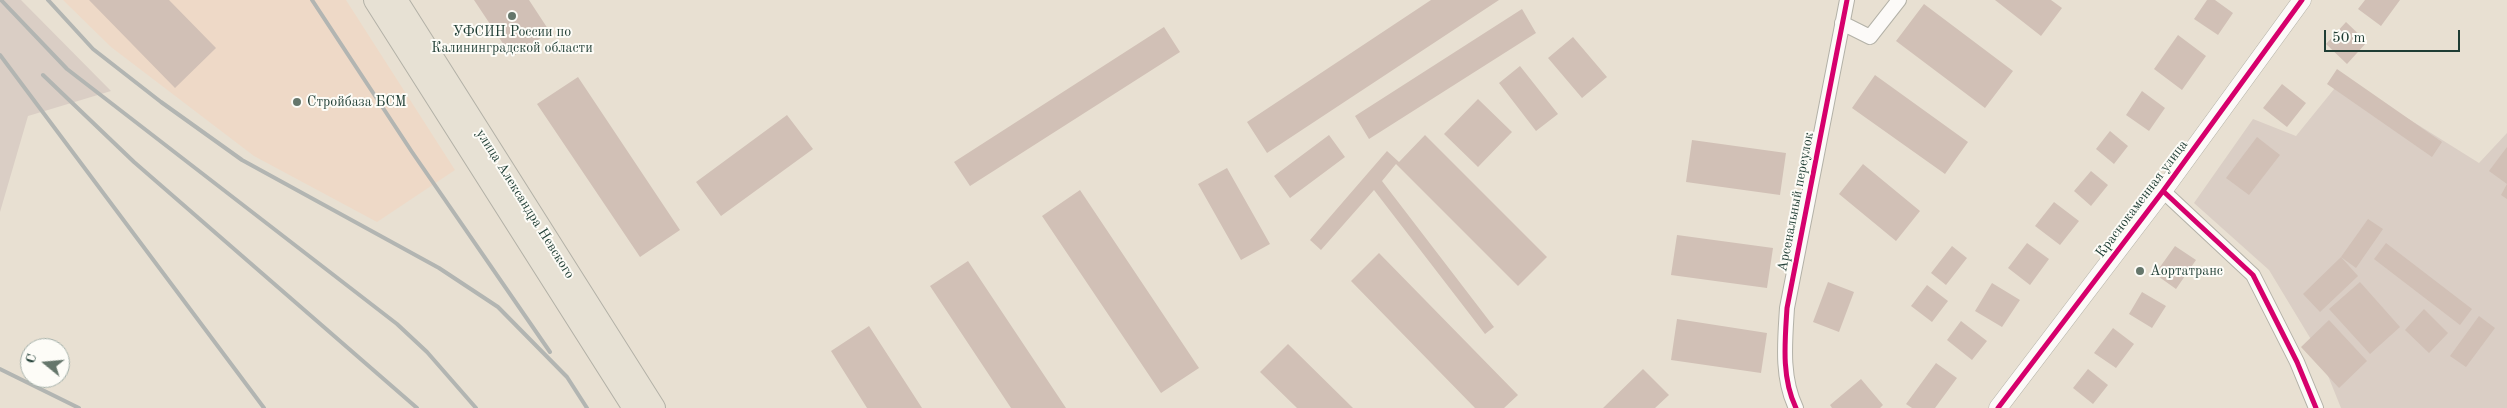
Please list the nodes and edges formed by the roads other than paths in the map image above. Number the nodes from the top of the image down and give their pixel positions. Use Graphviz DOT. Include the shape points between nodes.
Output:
graph roads {
  1 [pos="375,0"];
  2 [pos="396,0"];
  3 [pos="1846,0"];
  4 [pos="1899,0"];
  5 [pos="2302,0"];
  6 [pos="1842,23"];
  7 [pos="2163,191"];
  8 [pos="634,408"];
  9 [pos="654,408"];
  10 [pos="1796,408"];
  11 [pos="1998,408"];
  12 [pos="2316,408"];
  1 -- 8 [label="main road"];
  2 -- 9 [label="main road, улица Александра Невского"];
  3 -- 6 [label="street, Арсенальный переулок"];
  4 -- 6 [label="street" via="1870,37"];
  5 -- 7 [label="street, Краснокаменная улица"];
  6 -- 10 [label="street, Арсенальный переулок" via="1787,308 1784,348 1788,385"];
  7 -- 11 [label="street, Краснокаменная улица"];
  7 -- 12 [label="street" via="2253,275 2297,362"];
}
